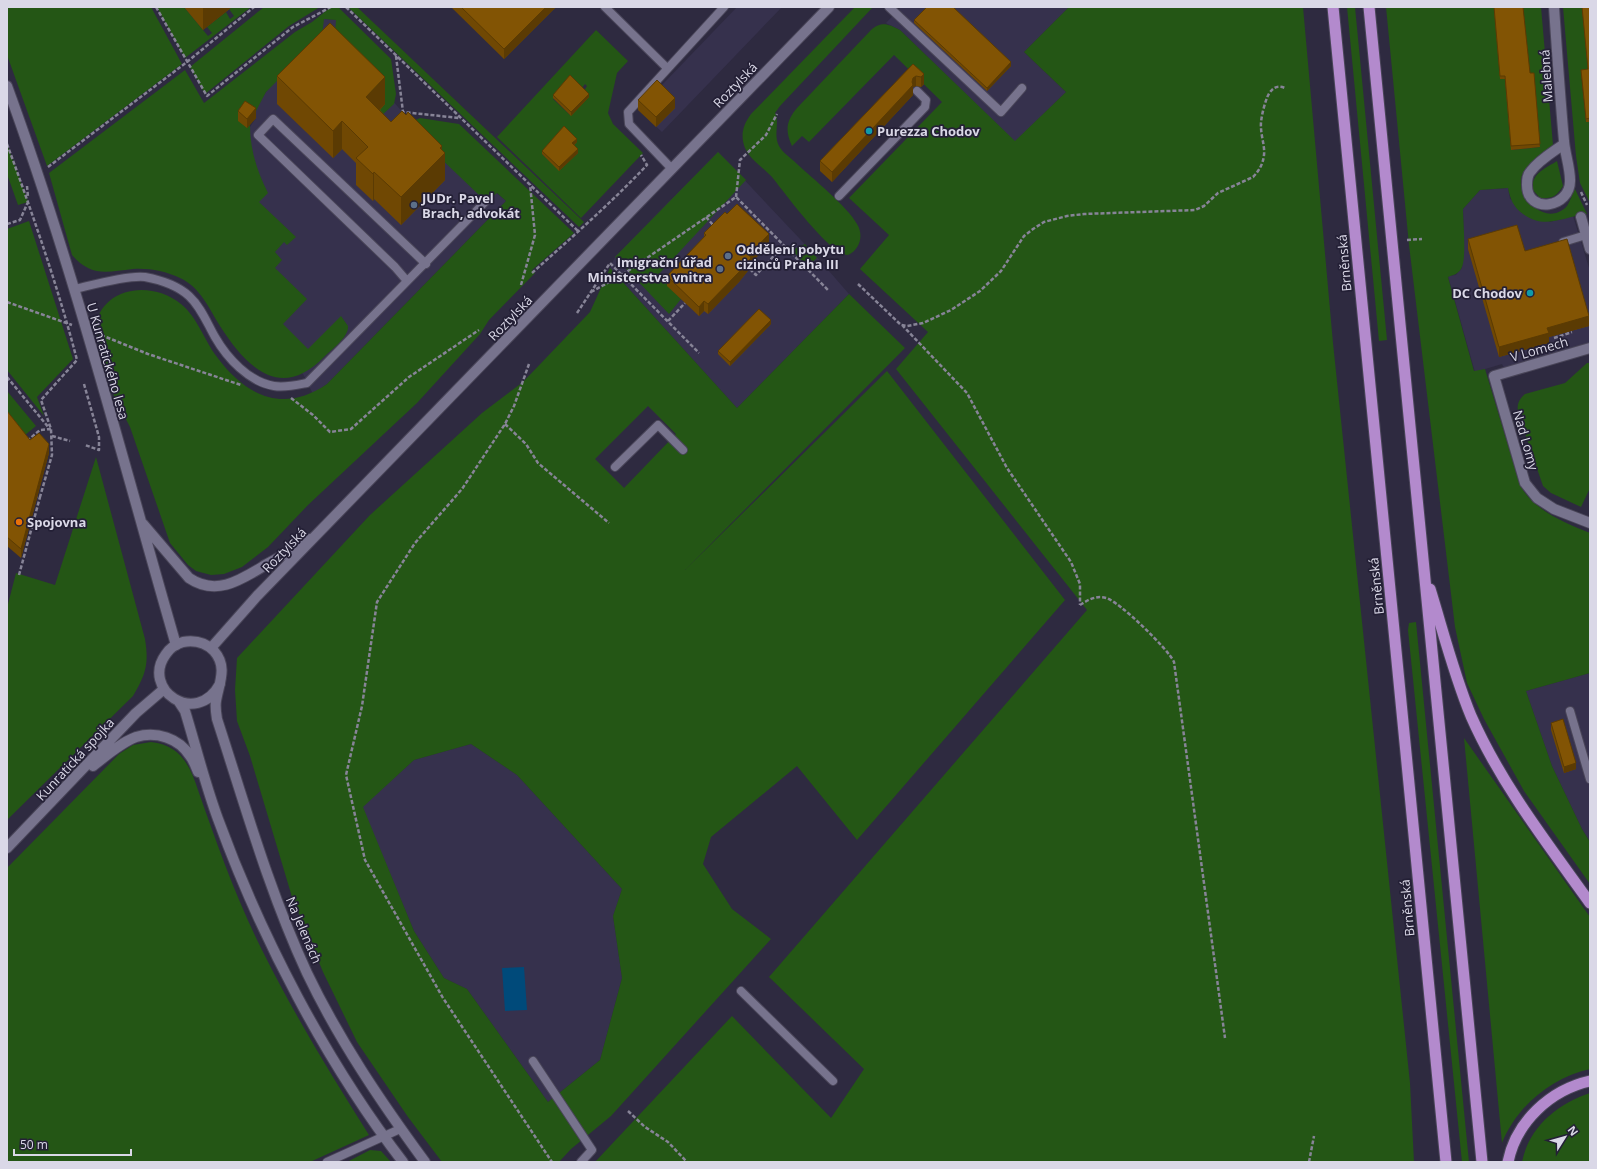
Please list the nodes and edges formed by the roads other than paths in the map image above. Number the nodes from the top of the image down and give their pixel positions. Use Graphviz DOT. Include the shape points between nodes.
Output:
graph roads {
  1 [pos="605,7"];
  2 [pos="724,7"];
  3 [pos="829,7"];
  4 [pos="889,7"];
  5 [pos="1333,7"];
  6 [pos="1369,7"];
  7 [pos="1554,7"];
  8 [pos="667,68"];
  9 [pos="7,86"];
  10 [pos="1022,88"];
  11 [pos="917,91"];
  12 [pos="1564,144"];
  13 [pos="672,169"];
  14 [pos="839,196"];
  15 [pos="486,201"];
  16 [pos="1581,217"];
  17 [pos="1586,236"];
  18 [pos="1563,242"];
  19 [pos="1590,249"];
  20 [pos="426,264"];
  21 [pos="407,281"];
  22 [pos="74,289"];
  23 [pos="1590,348"];
  24 [pos="1494,376"];
  25 [pos="683,450"];
  26 [pos="615,467"];
  27 [pos="140,519"];
  28 [pos="1590,523"];
  29 [pos="315,536"];
  30 [pos="1423,567"];
  31 [pos="176,645"];
  32 [pos="211,648"];
  33 [pos="220,684"];
  34 [pos="164,689"];
  35 [pos="179,702"];
  36 [pos="1570,712"];
  37 [pos="1590,779"];
  38 [pos="74,780"];
  39 [pos="218,818"];
  40 [pos="7,848"];
  41 [pos="1590,903"];
  42 [pos="741,990"];
  43 [pos="533,1061"];
  44 [pos="833,1081"];
  45 [pos="1590,1081"];
  46 [pos="400,1128"];
  47 [pos="384,1137"];
  48 [pos="327,1162"];
  49 [pos="403,1162"];
  50 [pos="425,1162"];
  51 [pos="581,1162"];
  52 [pos="1446,1162"];
  53 [pos="1482,1162"];
  54 [pos="1508,1162"];
  1 -- 8 [label="lane"];
  2 -- 8 [label="lane"];
  3 -- 13 [label="main road, Roztylská"];
  4 -- 10 [label="lane" via="1001,112"];
  5 -- 52 [label="highway, Brněnská"];
  6 -- 30 [label="highway"];
  7 -- 12 [label="main road, Malebná"];
  8 -- 13 [label="lane" via="628,112 629,124"];
  9 -- 22 [label="main road, U Kunratického lesa" via="38,172"];
  11 -- 14 [label="lane" via="926,100 924,107"];
  12 -- 12 [label="main road, Malebná" via="1571,182 1569,189 1561,201 1554,204 1538,204 1527,192 1530,172"];
  13 -- 29 [label="main road, Roztylská"];
  15 -- 20 [label="lane"];
  16 -- 17 [label="main road"];
  17 -- 18 [label="lane"];
  17 -- 19 [label="main road"];
  20 -- 21 [label="lane"];
  20 -- 21 [label="lane" via="273,119 258,135"];
  21 -- 22 [label="lane" via="307,384 289,386 274,386 256,380 242,370 226,354 190,297 168,283 144,277"];
  22 -- 27 [label="main road, U Kunratického lesa"];
  23 -- 24 [label="main road, V Lomech"];
  24 -- 28 [label="main road, Nad Lomy" via="1525,483 1538,498 1554,509"];
  25 -- 26 [label="lane" via="658,425"];
  27 -- 29 [label="main road" via="177,567 195,582 210,586 234,583"];
  27 -- 31 [label="main road, U Kunratického lesa"];
  29 -- 32 [label="main road, Roztylská"];
  30 -- 41 [label="highway" via="1461,690 1482,739 1511,791"];
  30 -- 53 [label="highway"];
  31 -- 32 [label="main road" via="189,641 200,642"];
  31 -- 34 [label="main road" via="169,649 160,668 160,679"];
  32 -- 33 [label="main road, Na Jelenách" via="221,664"];
  33 -- 35 [label="main road" via="216,692 199,703"];
  33 -- 46 [label="main road, Na Jelenách" via="216,707 217,719 262,863 283,916 307,972 337,1029"];
  34 -- 35 [label="main road"];
  34 -- 38 [label="main road, Kunratická spojka" via="136,713"];
  35 -- 39 [label="main road" via="185,711"];
  36 -- 37 [label="lane"];
  38 -- 39 [label="main road" via="136,737 162,736 180,745 191,756"];
  38 -- 40 [label="main road, Kunratická spojka"];
  39 -- 47 [label="main road" via="254,905 300,1000 344,1076"];
  42 -- 44 [label="lane"];
  43 -- 51 [label="lane" via="592,1150"];
  45 -- 54 [label="highway" via="1562,1092 1532,1115 1517,1135"];
  46 -- 47 [label="lane"];
  46 -- 50 [label="main road, Na Jelenách"];
  47 -- 48 [label="lane"];
  47 -- 49 [label="main road"];
}
